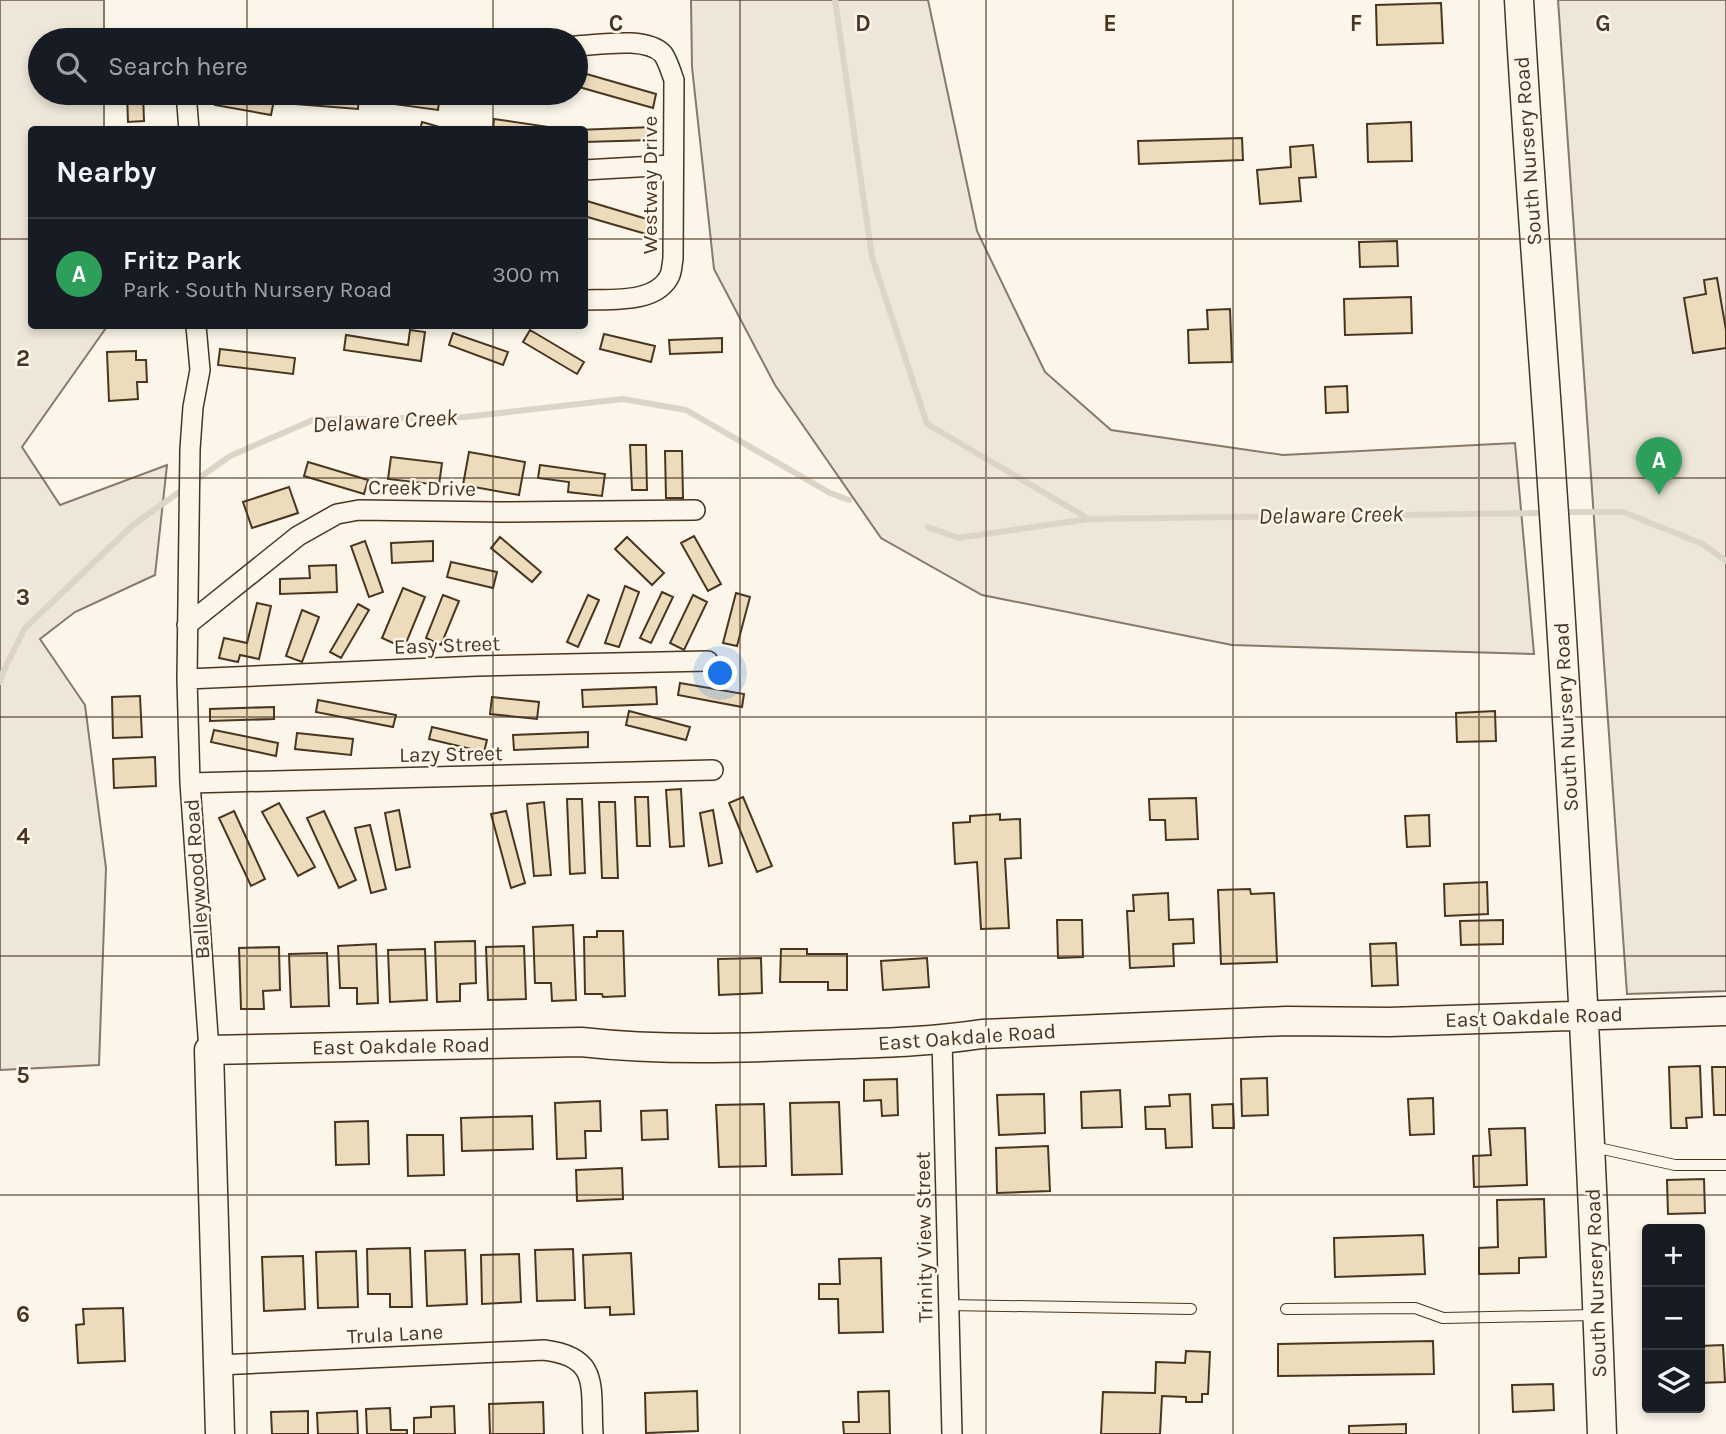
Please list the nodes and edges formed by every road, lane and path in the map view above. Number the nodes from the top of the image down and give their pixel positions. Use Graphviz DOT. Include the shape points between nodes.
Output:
graph roads {
  1 [pos="1519,0"];
  2 [pos="588,45"];
  3 [pos="188,105"];
  4 [pos="189,126"];
  5 [pos="672,165"];
  6 [pos="588,170"];
  7 [pos="588,300"];
  8 [pos="196,329"];
  9 [pos="695,510"];
  10 [pos="187,625"];
  11 [pos="708,662"];
  12 [pos="187,679"];
  13 [pos="713,770"];
  14 [pos="190,783"];
  15 [pos="1726,1011"];
  16 [pos="1584,1016"];
  17 [pos="942,1040"];
  18 [pos="209,1050"];
  19 [pos="1590,1146"];
  20 [pos="1726,1165"];
  21 [pos="948,1305"];
  22 [pos="1191,1309"];
  23 [pos="1286,1309"];
  24 [pos="1597,1315"];
  25 [pos="218,1365"];
  26 [pos="220,1434"];
  27 [pos="593,1434"];
  28 [pos="952,1434"];
  29 [pos="1602,1434"];
  1 -- 16 [label="street, South Nursery Road"];
  2 -- 5 [label="street, Westway Drive" via="636,43 663,54 674,80"];
  3 -- 4 [label="street"];
  5 -- 6 [label="street"];
  5 -- 7 [label="street, Westway Drive" via="670,276 659,287 636,297"];
  8 -- 10 [label="street, Balleywood Road" via="200,370 190,449"];
  9 -- 10 [label="street, Creek Drive" via="359,510 337,514 298,536"];
  10 -- 12 [label="street, Balleywood Road"];
  11 -- 12 [label="street, Easy Street" via="477,666"];
  12 -- 14 [label="street, Balleywood Road"];
  13 -- 14 [label="street, Lazy Street"];
  14 -- 18 [label="street, Balleywood Road"];
  15 -- 16 [label="street, East Oakdale Road"];
  16 -- 17 [label="street, East Oakdale Road" via="1286,1021 982,1034"];
  16 -- 19 [label="street, South Nursery Road"];
  17 -- 18 [label="street, East Oakdale Road" via="739,1048 642,1048 581,1042"];
  17 -- 21 [label="street, Trinity View Street"];
  18 -- 25 [label="street, Balleywood Road"];
  19 -- 20 [label="lane" via="1675,1165"];
  19 -- 24 [label="street, South Nursery Road"];
  21 -- 22 [label="lane"];
  21 -- 28 [label="street, Trinity View Street"];
  23 -- 24 [label="lane" via="1415,1308 1443,1318"];
  24 -- 29 [label="street, South Nursery Road"];
  25 -- 26 [label="street, Balleywood Road"];
  25 -- 27 [label="street, Trula Lane" via="564,1352 587,1369"];
}
